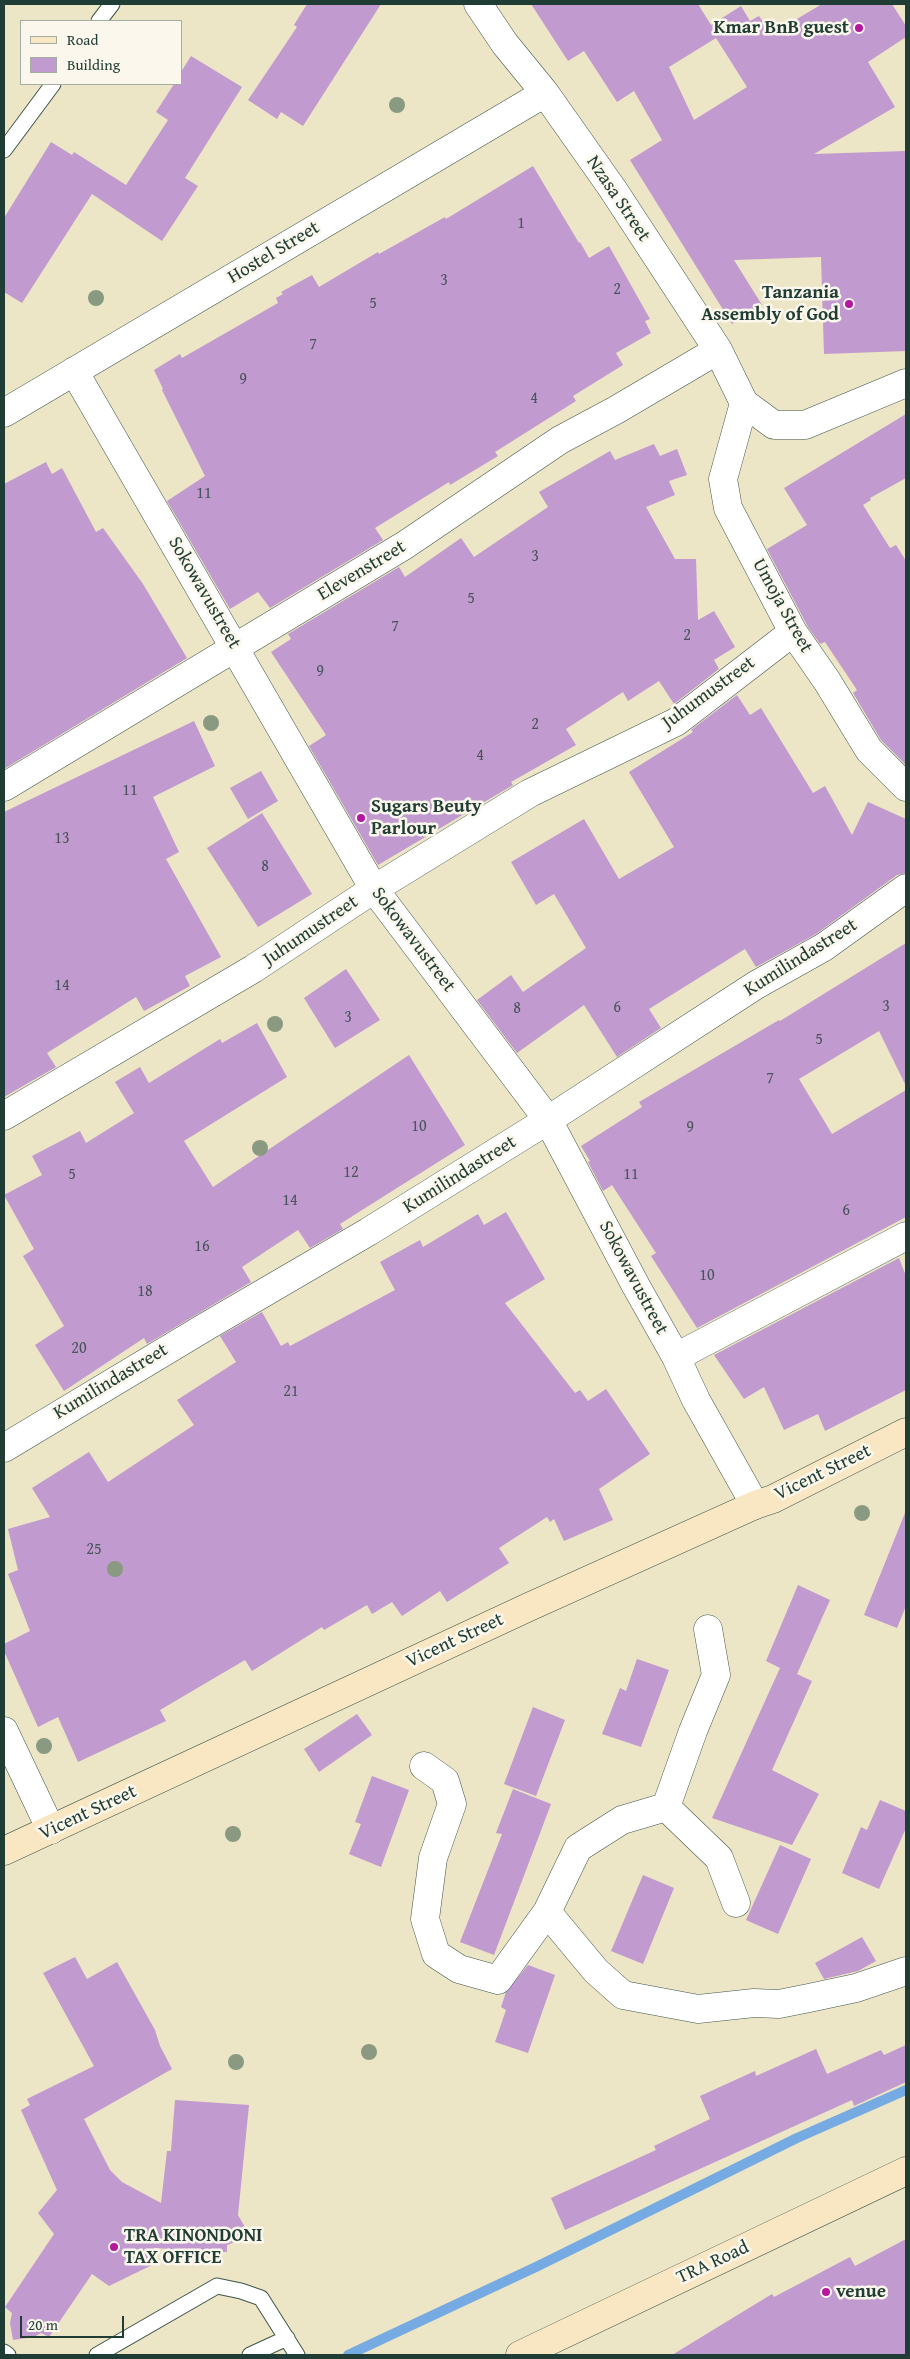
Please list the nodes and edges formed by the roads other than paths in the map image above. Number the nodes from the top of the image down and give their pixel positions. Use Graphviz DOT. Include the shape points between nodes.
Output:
graph roads {
  1 [pos="112,4"];
  2 [pos="478,4"];
  3 [pos="100,20"];
  4 [pos="52,85"];
  5 [pos="545,92"];
  6 [pos="4,150"];
  7 [pos="718,350"];
  8 [pos="74,371"];
  9 [pos="906,383"];
  10 [pos="744,402"];
  11 [pos="4,414"];
  12 [pos="793,632"];
  13 [pos="235,647"];
  14 [pos="906,787"];
  15 [pos="4,788"];
  16 [pos="906,888"];
  17 [pos="374,889"];
  18 [pos="4,1116"];
  19 [pos="548,1120"];
  20 [pos="906,1236"];
  21 [pos="676,1357"];
  22 [pos="906,1432"];
  23 [pos="4,1448"];
  24 [pos="755,1505"];
  25 [pos="708,1629"];
  26 [pos="4,1731"];
  27 [pos="424,1766"];
  28 [pos="666,1807"];
  29 [pos="51,1830"];
  30 [pos="4,1851"];
  31 [pos="736,1903"];
  32 [pos="547,1912"];
  33 [pos="906,1971"];
  34 [pos="906,2171"];
  35 [pos="287,2338"];
  36 [pos="4,2352"];
  37 [pos="8,2355"];
  38 [pos="97,2355"];
  39 [pos="250,2355"];
  40 [pos="297,2355"];
  41 [pos="520,2355"];
  1 -- 3 [label="lane"];
  2 -- 5 [label="street, Nzasa Street" via="505,44"];
  4 -- 6 [label="lane"];
  5 -- 7 [label="street, Nzasa Street"];
  5 -- 8 [label="street, Hostel Street"];
  7 -- 10 [label="street, Nzasa Street"];
  7 -- 13 [label="street, Elevenstreet" via="560,440 405,545"];
  8 -- 11 [label="street, Hostel Street"];
  8 -- 13 [label="street, Sokowavustreet"];
  9 -- 10 [label="street" via="805,425 774,424"];
  10 -- 12 [label="street, Umoja Street" via="723,479 728,508"];
  12 -- 14 [label="street, Umoja Street" via="869,750"];
  12 -- 17 [label="street, Juhumustreet" via="676,722 530,793"];
  13 -- 15 [label="street, Elevenstreet"];
  13 -- 17 [label="street, Sokowavustreet"];
  16 -- 19 [label="street, Kumilindastreet" via="824,946 748,990"];
  17 -- 18 [label="street, Juhumustreet" via="253,969"];
  17 -- 19 [label="street, Sokowavustreet"];
  19 -- 21 [label="street, Sokowavustreet"];
  19 -- 23 [label="street, Kumilindastreet" via="368,1232"];
  20 -- 21 [label="street"];
  21 -- 24 [label="street, Sokowavustreet" via="696,1400"];
  22 -- 24 [label="street, Vicent Street"];
  24 -- 29 [label="street, Vicent Street"];
  25 -- 28 [label="street" via="716,1675"];
  26 -- 29 [label="street"];
  27 -- 32 [label="street" via="444,1781 452,1804 433,1858 426,1919 436,1954 459,1969 498,1980"];
  28 -- 31 [label="street" via="719,1858"];
  28 -- 32 [label="street" via="622,1820 578,1848"];
  29 -- 30 [label="street, Vicent Street"];
  32 -- 33 [label="street" via="596,1971 623,1995 698,2009 779,2004 856,1988"];
  34 -- 41 [label="street, TRA Road"];
  35 -- 38 [label="lane" via="261,2298 217,2286"];
  35 -- 39 [label="lane"];
  35 -- 40 [label="lane"];
  36 -- 37 [label="lane"];
}
